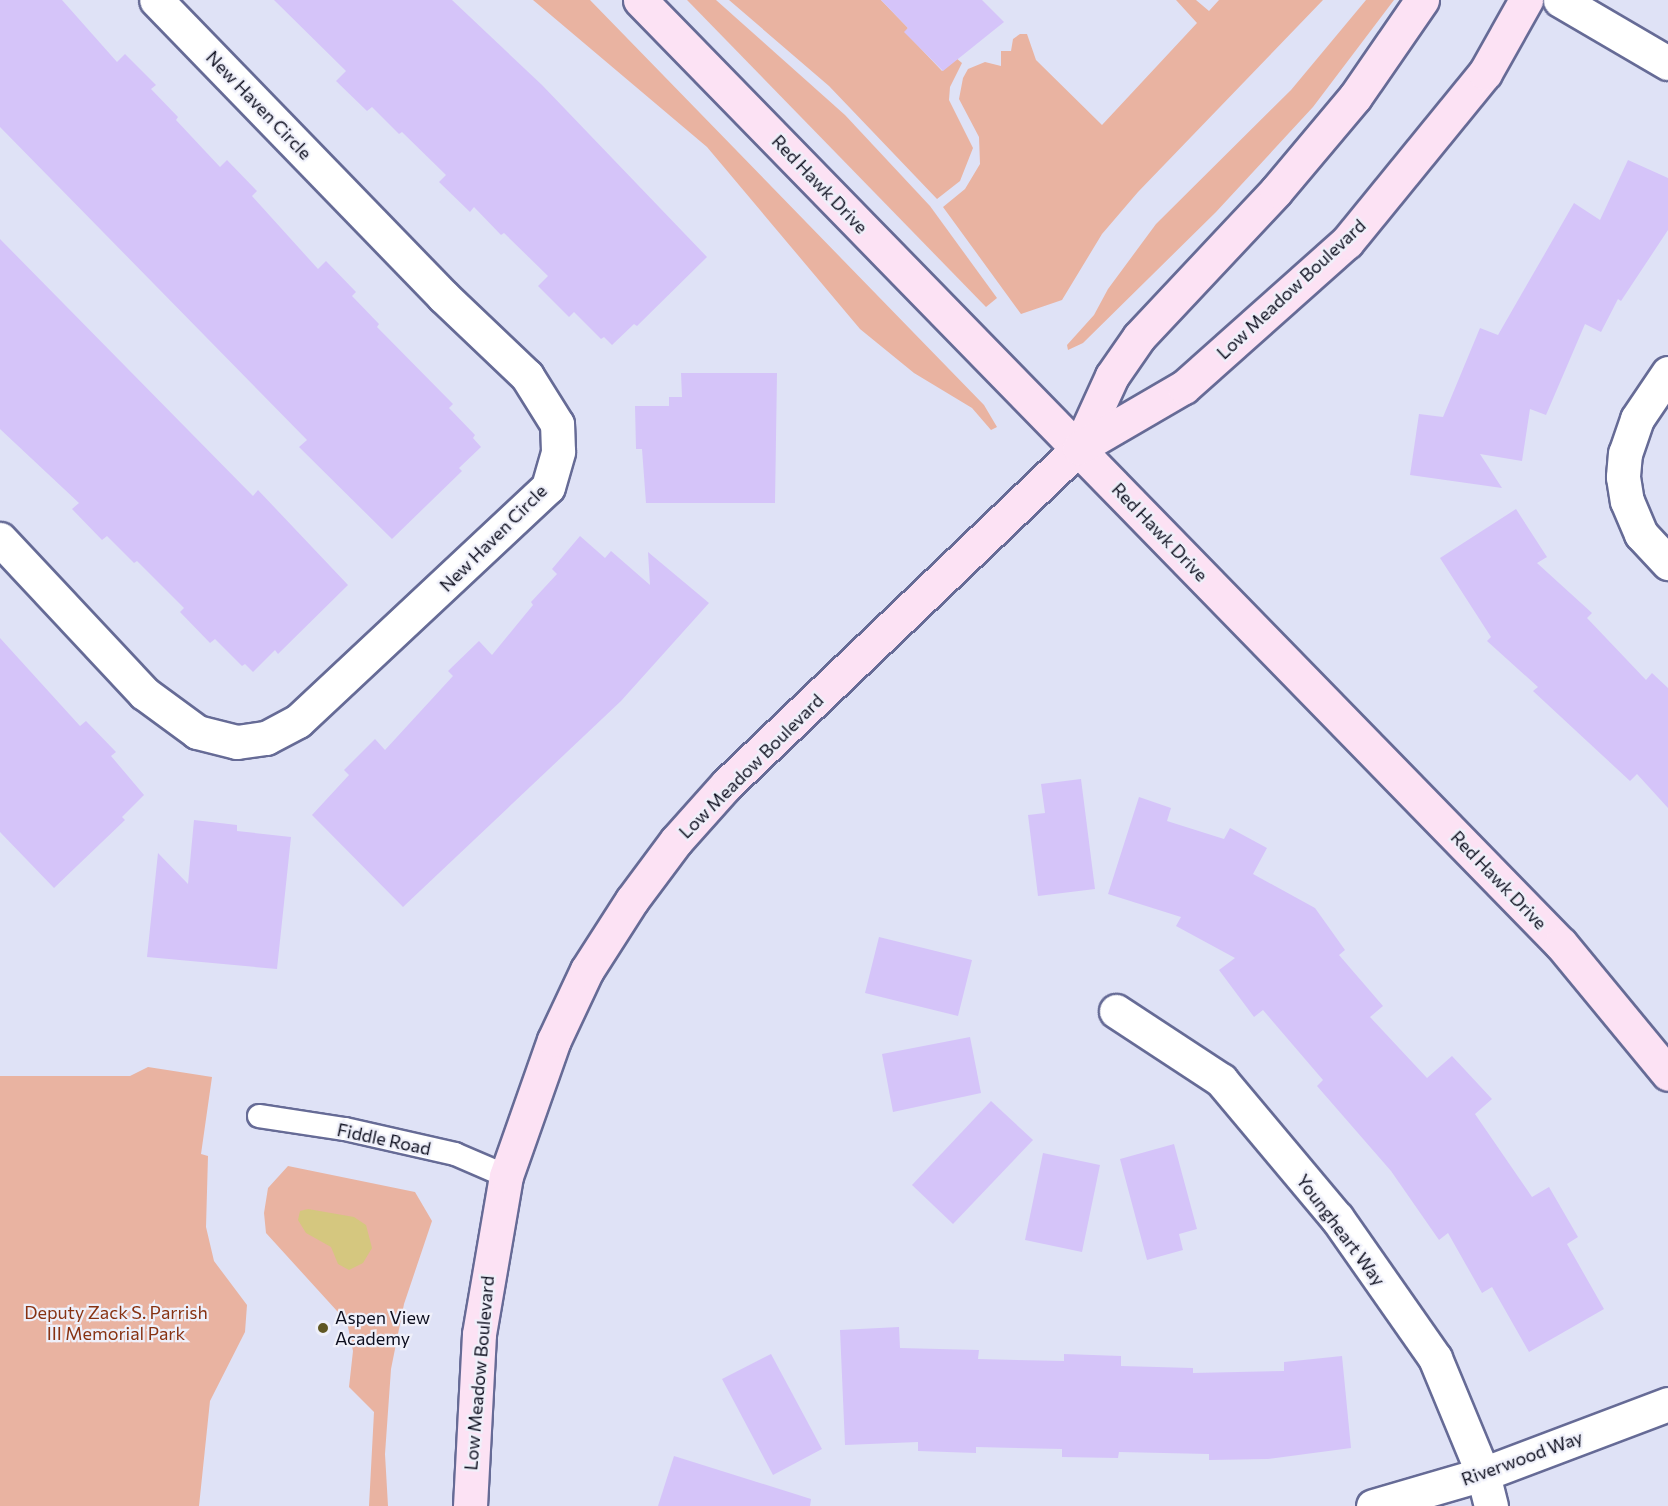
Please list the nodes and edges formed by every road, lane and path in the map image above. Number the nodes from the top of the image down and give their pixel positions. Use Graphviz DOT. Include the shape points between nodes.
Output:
graph roads {
  1 [pos="156,0"];
  2 [pos="640,0"];
  3 [pos="1422,0"];
  4 [pos="1526,0"];
  5 [pos="1560,0"];
  6 [pos="1668,63"];
  7 [pos="1668,373"];
  8 [pos="1079,448"];
  9 [pos="0,539"];
  10 [pos="1668,563"];
  11 [pos="1116,1011"];
  12 [pos="1668,1074"];
  13 [pos="259,1116"];
  14 [pos="506,1176"];
  15 [pos="1668,1404"];
  16 [pos="1483,1474"];
  17 [pos="470,1506"];
  18 [pos="1373,1506"];
  19 [pos="1491,1506"];
  1 -- 9 [label="street, New Haven Circle" via="443,296 527,376 557,424 558,451 548,487 298,721 266,738 237,742 197,732 144,693"];
  2 -- 8 [label="street, Red Hawk Drive"];
  3 -- 8 [label="street, Low Meadow Boulevard" via="1355,97 1276,191 1139,337 1112,376"];
  4 -- 8 [label="street, Low Meadow Boulevard" via="1485,73 1347,242 1184,387"];
  5 -- 6 [label="street"];
  7 -- 10 [label="street" via="1637,419 1625,453 1623,477 1627,501 1641,534"];
  8 -- 12 [label="street, Red Hawk Drive" via="1561,944"];
  8 -- 14 [label="street, Low Meadow Boulevard" via="727,784 676,841 587,970 554,1040"];
  11 -- 16 [label="street, Youngheart Way" via="1221,1080 1336,1218 1436,1358"];
  13 -- 14 [label="lane, Fiddle Road" via="345,1129 455,1154"];
  14 -- 17 [label="street, Low Meadow Boulevard" via="479,1334"];
  15 -- 16 [label="street, Riverwood Way"];
  16 -- 18 [label="street, Riverwood Way"];
  16 -- 19 [label="street, Youngheart Way"];
}
